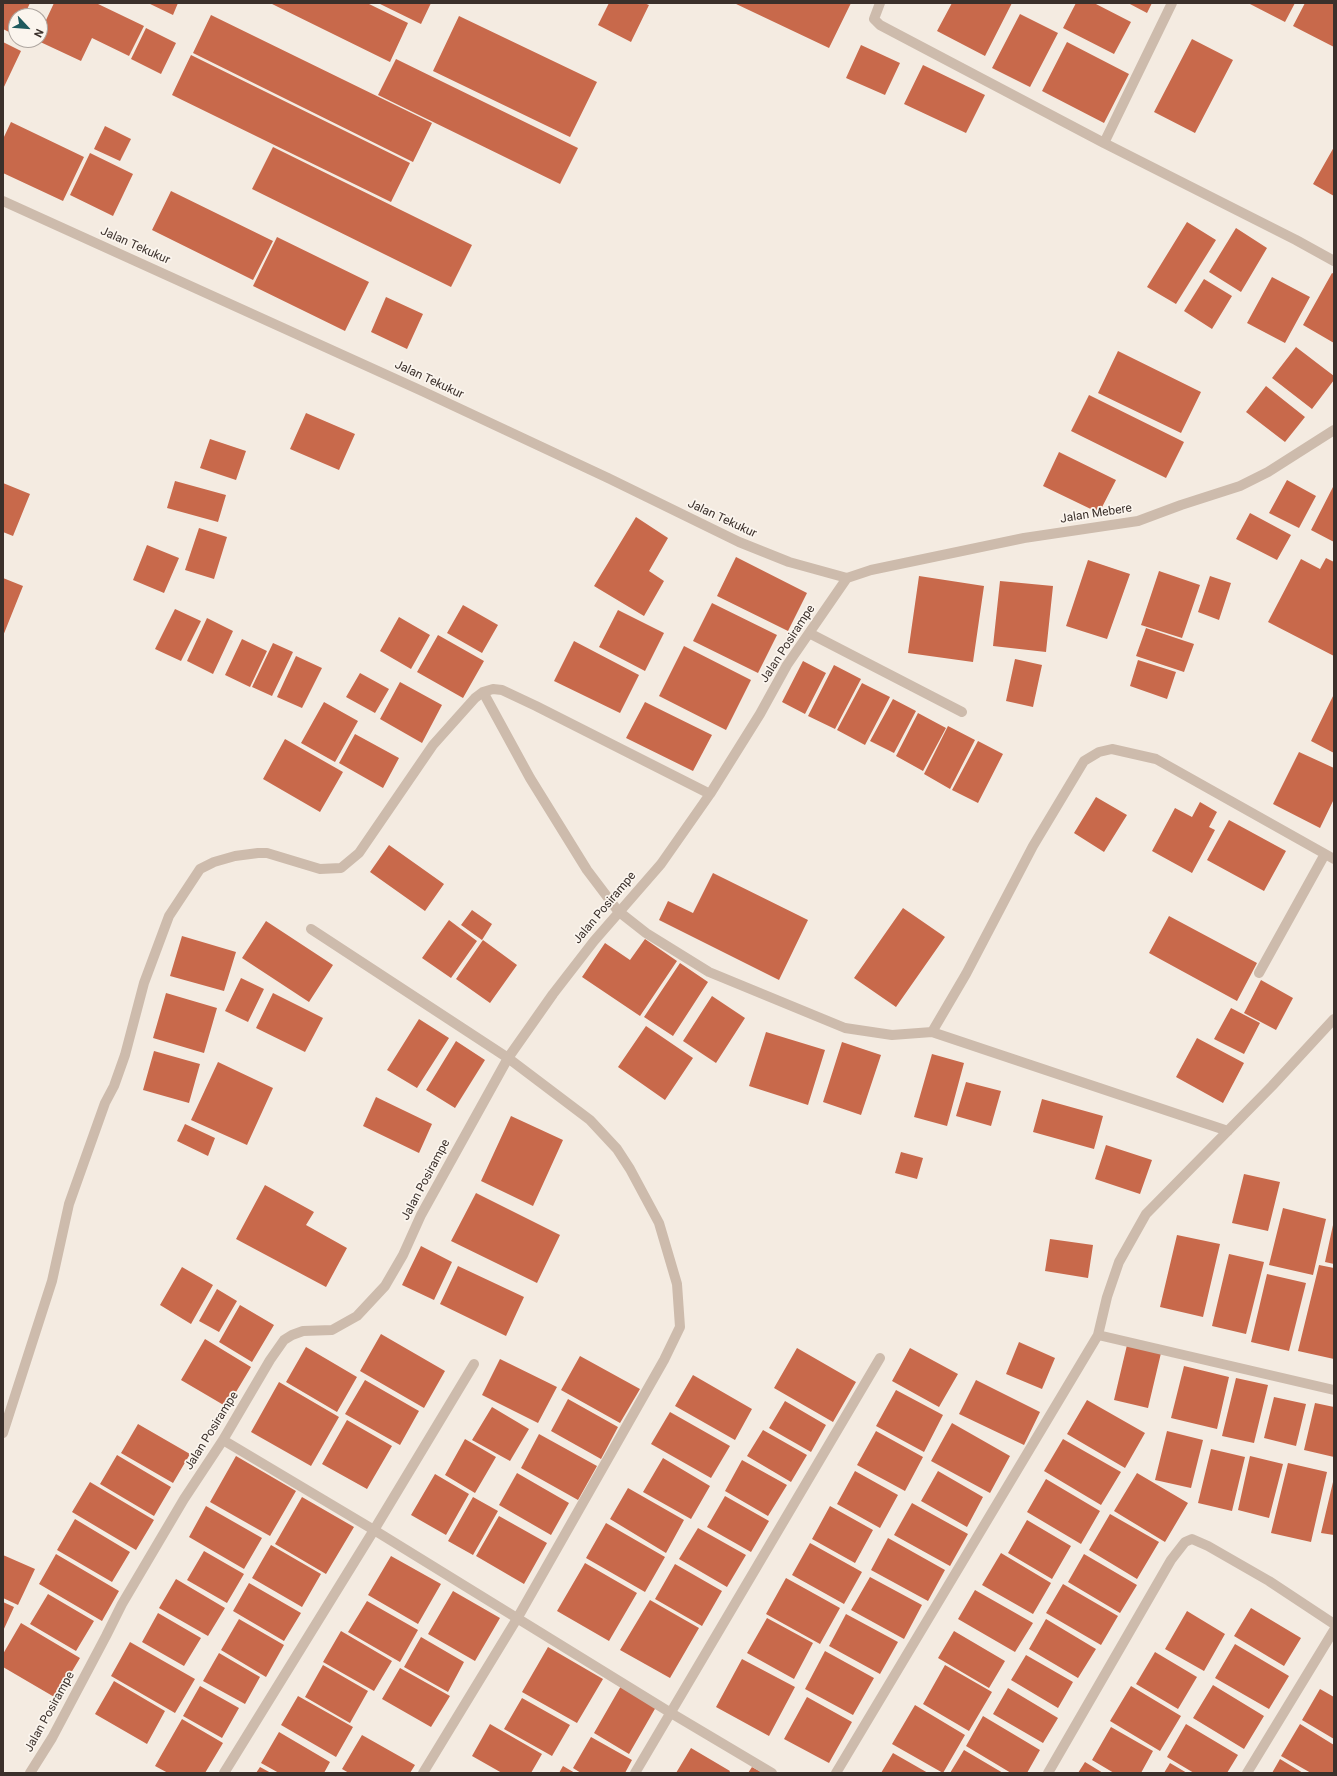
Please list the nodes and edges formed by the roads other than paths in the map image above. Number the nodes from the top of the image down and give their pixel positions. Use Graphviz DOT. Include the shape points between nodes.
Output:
graph roads {
  1 [pos="880,3"];
  2 [pos="1172,3"];
  3 [pos="1104,143"];
  4 [pos="3,201"];
  5 [pos="1334,261"];
  6 [pos="1334,430"];
  7 [pos="847,578"];
  8 [pos="810,633"];
  9 [pos="483,692"];
  10 [pos="962,712"];
  11 [pos="710,794"];
  12 [pos="1330,857"];
  13 [pos="618,911"];
  14 [pos="311,929"];
  15 [pos="1259,974"];
  16 [pos="1334,1019"];
  17 [pos="932,1032"];
  18 [pos="508,1058"];
  19 [pos="1228,1131"];
  20 [pos="1098,1335"];
  21 [pos="880,1358"];
  22 [pos="474,1364"];
  23 [pos="1334,1390"];
  24 [pos="3,1433"];
  25 [pos="223,1440"];
  26 [pos="374,1530"];
  27 [pos="518,1617"];
  28 [pos="1334,1624"];
  29 [pos="1334,1630"];
  30 [pos="671,1713"];
  31 [pos="30,1773"];
  32 [pos="224,1773"];
  33 [pos="423,1773"];
  34 [pos="635,1773"];
  35 [pos="772,1773"];
  36 [pos="836,1773"];
  37 [pos="1048,1773"];
  38 [pos="1247,1773"];
  1 -- 3 [label="street" via="874,19 880,25"];
  2 -- 3 [label="street"];
  3 -- 5 [label="street"];
  4 -- 7 [label="street, Jalan Tekukur" via="429,394 739,542 789,562"];
  6 -- 7 [label="street, Jalan Mebere" via="1268,472 1240,486 1138,521 1024,538 871,570"];
  7 -- 8 [label="street, Jalan Posirampe"];
  8 -- 10 [label="street"];
  8 -- 11 [label="street, Jalan Posirampe" via="787,665"];
  9 -- 11 [label="street" via="502,690"];
  9 -- 13 [label="street" via="530,778 587,870"];
  9 -- 24 [label="street" via="433,745 359,853 341,868 320,870 267,854 234,856 200,868 186,888 169,916 137,1006 125,1055 69,1204 52,1281"];
  11 -- 13 [label="street, Jalan Posirampe" via="661,864"];
  12 -- 15 [label="street"];
  12 -- 17 [label="street" via="1156,759 1112,749 1099,752 1084,761 1033,846 966,974"];
  13 -- 17 [label="street" via="646,933 709,972 844,1028 892,1035"];
  13 -- 18 [label="street, Jalan Posirampe" via="553,994"];
  14 -- 18 [label="street"];
  16 -- 19 [label="street"];
  17 -- 19 [label="street"];
  18 -- 25 [label="street, Jalan Posirampe" via="443,1174 385,1286 358,1316 337,1328 303,1331 284,1340"];
  18 -- 27 [label="street" via="590,1120 617,1149 630,1169 659,1223 677,1284 680,1327 629,1425"];
  19 -- 20 [label="street" via="1146,1214 1119,1262"];
  20 -- 23 [label="street"];
  20 -- 36 [label="street"];
  21 -- 30 [label="street"];
  22 -- 26 [label="street"];
  25 -- 26 [label="street"];
  25 -- 31 [label="street, Jalan Posirampe" via="184,1498 122,1604 52,1738"];
  26 -- 27 [label="street"];
  26 -- 32 [label="street"];
  27 -- 30 [label="street"];
  27 -- 33 [label="street"];
  28 -- 37 [label="street" via="1269,1581 1208,1546 1192,1539 1185,1542 1171,1560"];
  29 -- 38 [label="street"];
  30 -- 34 [label="street"];
  30 -- 35 [label="street"];
}
